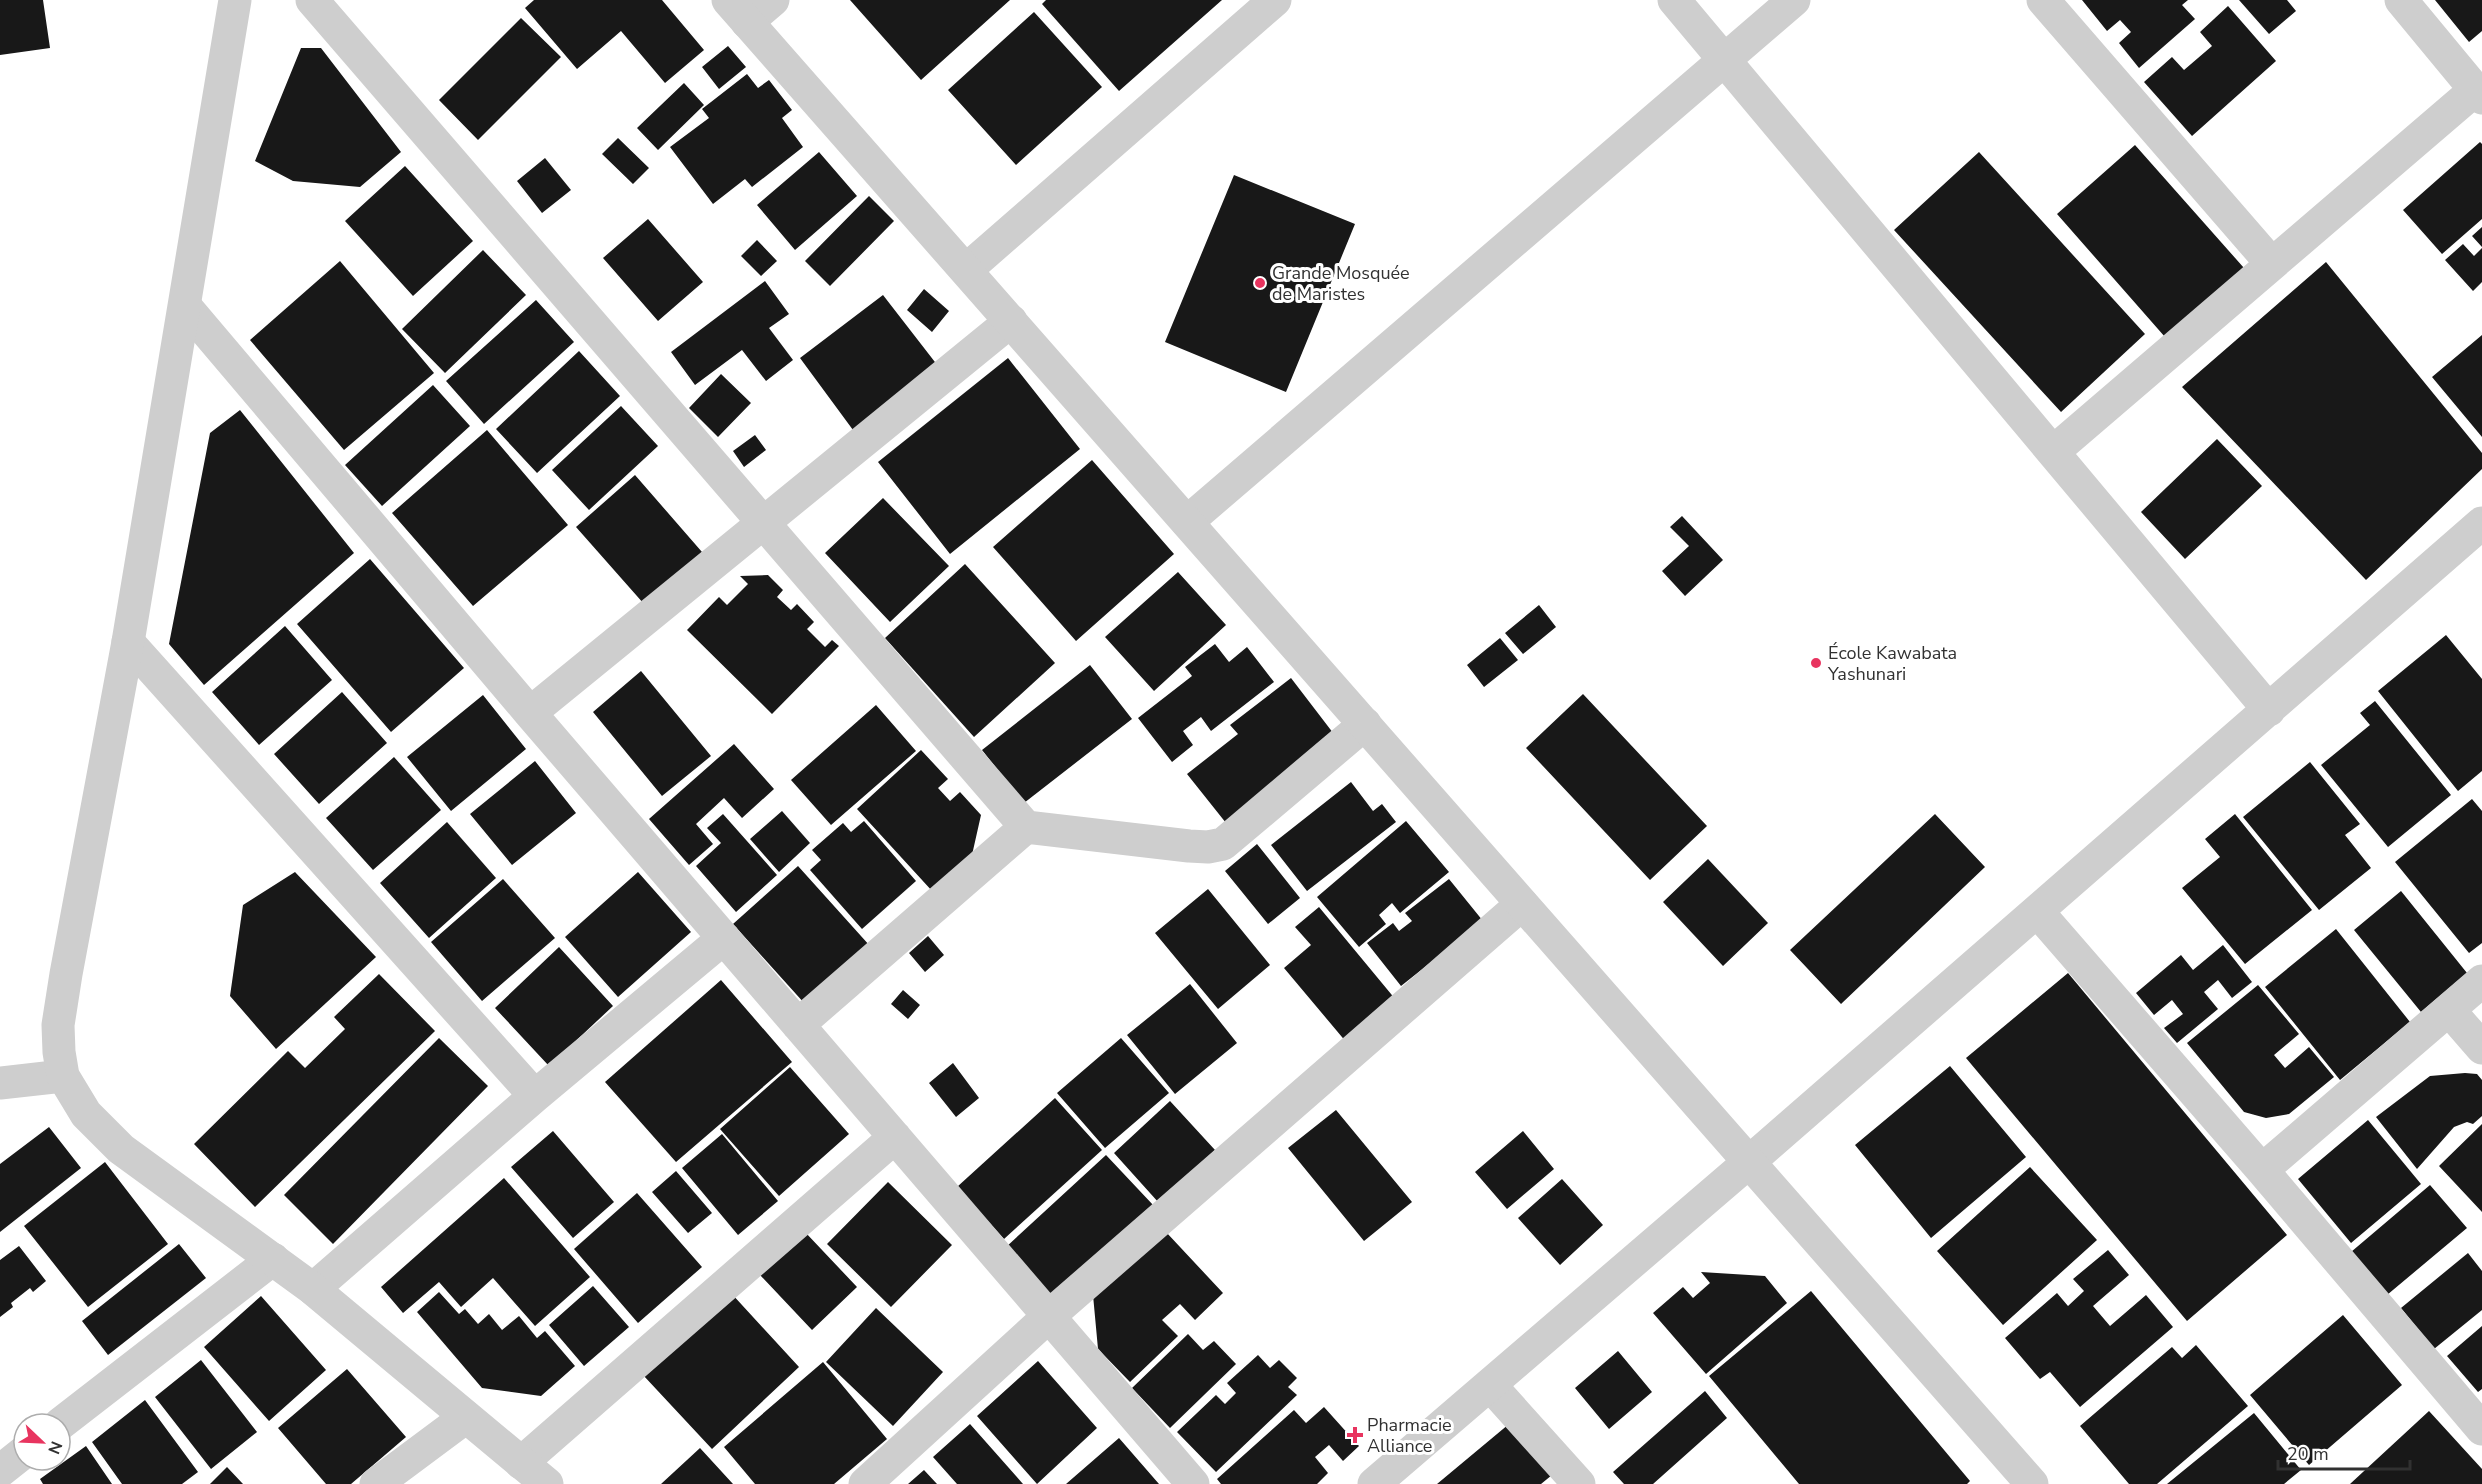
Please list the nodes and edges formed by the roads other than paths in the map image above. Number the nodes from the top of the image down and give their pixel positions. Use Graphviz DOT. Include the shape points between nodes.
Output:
graph roads {
  1 [pos="235,0"];
  2 [pos="312,0"];
  3 [pos="773,0"];
  4 [pos="1275,0"];
  5 [pos="1674,0"];
  6 [pos="1794,0"];
  7 [pos="2043,0"];
  8 [pos="2401,0"];
  9 [pos="737,11"];
  10 [pos="1724,60"];
  11 [pos="2479,94"];
  12 [pos="2272,264"];
  13 [pos="966,270"];
  14 [pos="185,306"];
  15 [pos="1011,321"];
  16 [pos="2053,452"];
  17 [pos="1187,522"];
  18 [pos="763,523"];
  19 [pos="2482,523"];
  20 [pos="129,642"];
  21 [pos="2269,710"];
  22 [pos="530,714"];
  23 [pos="1365,724"];
  24 [pos="1026,827"];
  25 [pos="1522,903"];
  26 [pos="2037,911"];
  27 [pos="724,938"];
  28 [pos="2482,981"];
  29 [pos="2448,1010"];
  30 [pos="798,1025"];
  31 [pos="2482,1048"];
  32 [pos="63,1076"];
  33 [pos="0,1083"];
  34 [pos="535,1096"];
  35 [pos="895,1137"];
  36 [pos="1749,1162"];
  37 [pos="2262,1170"];
  38 [pos="273,1259"];
  39 [pos="313,1289"];
  40 [pos="1049,1316"];
  41 [pos="1490,1385"];
  42 [pos="72,1415"];
  43 [pos="465,1417"];
  44 [pos="2482,1429"];
  45 [pos="521,1463"];
  46 [pos="376,1484"];
  47 [pos="547,1484"];
  48 [pos="865,1484"];
  49 [pos="1193,1484"];
  50 [pos="1374,1484"];
  51 [pos="1579,1484"];
  52 [pos="2032,1484"];
  1 -- 14 [label="street"];
  2 -- 18 [label="street"];
  3 -- 9 [label="street"];
  4 -- 13 [label="street"];
  5 -- 10 [label="street"];
  6 -- 10 [label="street"];
  7 -- 12 [label="street"];
  8 -- 11 [label="street"];
  9 -- 13 [label="street"];
  10 -- 16 [label="street"];
  10 -- 17 [label="street"];
  11 -- 12 [label="street"];
  12 -- 16 [label="street"];
  13 -- 15 [label="street"];
  14 -- 20 [label="street"];
  14 -- 22 [label="street"];
  15 -- 17 [label="street"];
  15 -- 18 [label="street"];
  16 -- 21 [label="street"];
  17 -- 23 [label="street"];
  18 -- 22 [label="street"];
  18 -- 24 [label="street"];
  19 -- 21 [label="street"];
  20 -- 32 [label="street" via="58,1025"];
  20 -- 34 [label="street"];
  21 -- 26 [label="street"];
  22 -- 27 [label="street"];
  23 -- 24 [label="street" via="1223,844 1209,848"];
  23 -- 25 [label="street"];
  24 -- 30 [label="street"];
  25 -- 36 [label="street"];
  25 -- 40 [label="street"];
  26 -- 36 [label="street"];
  26 -- 37 [label="street"];
  27 -- 30 [label="street"];
  27 -- 34 [label="street"];
  28 -- 29 [label="street"];
  29 -- 31 [label="street"];
  29 -- 37 [label="street"];
  30 -- 35 [label="street"];
  32 -- 33 [label="street"];
  32 -- 38 [label="street" via="86,1114 122,1149"];
  34 -- 39 [label="street"];
  35 -- 40 [label="street"];
  35 -- 45 [label="street"];
  36 -- 41 [label="street"];
  36 -- 52 [label="street"];
  37 -- 44 [label="street"];
  38 -- 39 [label="street"];
  38 -- 42 [label="street"];
  39 -- 43 [label="street"];
  40 -- 48 [label="street"];
  40 -- 49 [label="street"];
  41 -- 50 [label="street"];
  41 -- 51 [label="street"];
  43 -- 45 [label="street"];
  43 -- 46 [label="street"];
  45 -- 47 [label="street"];
}
